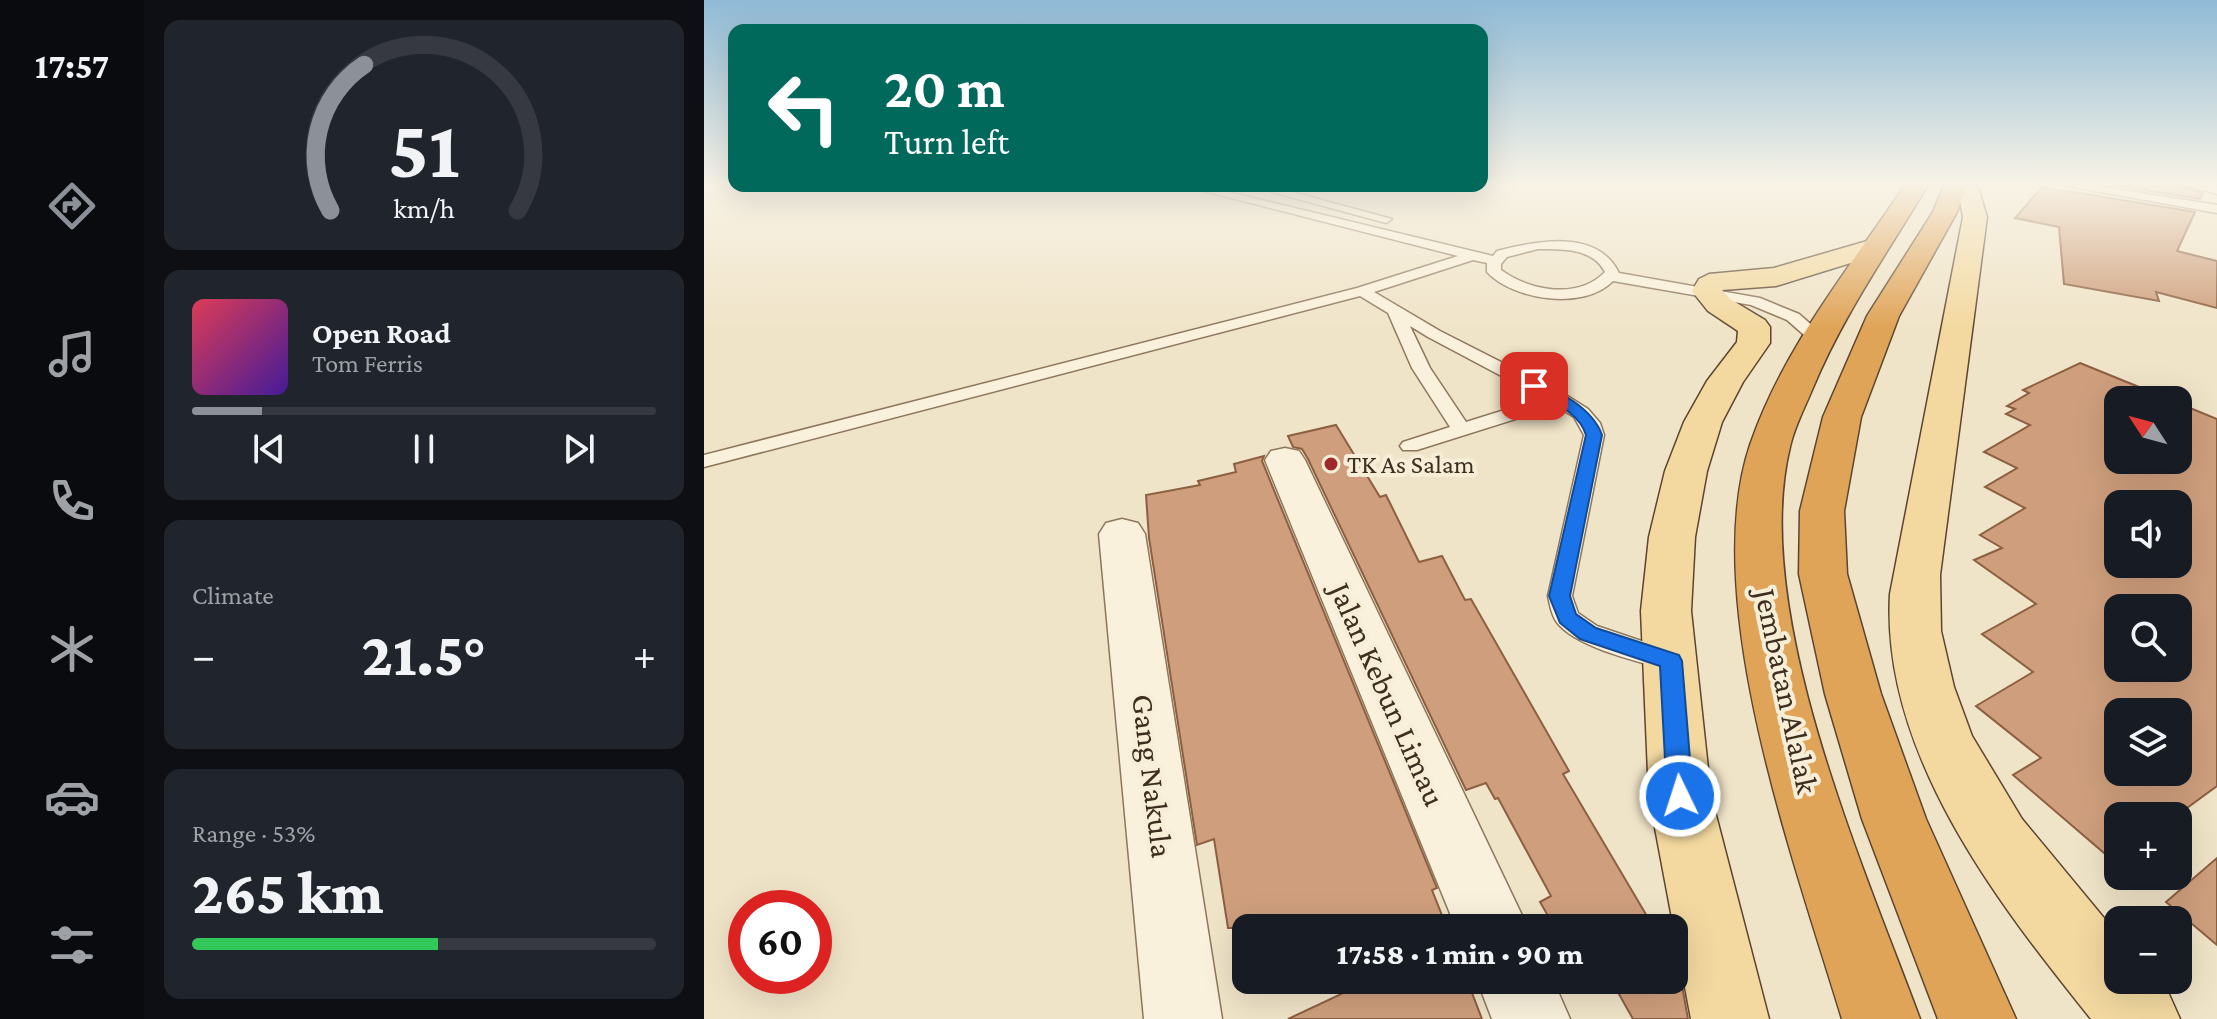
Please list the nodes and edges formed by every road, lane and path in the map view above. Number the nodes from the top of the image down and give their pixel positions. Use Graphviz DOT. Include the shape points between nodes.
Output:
graph roads {
  1 [pos="1377,233"];
  2 [pos="1437,233"];
  3 [pos="1884,233"];
  4 [pos="1933,233"];
  5 [pos="1972,233"];
  6 [pos="1874,247"];
  7 [pos="1511,251"];
  8 [pos="1471,256"];
  9 [pos="1495,261"];
  10 [pos="1611,276"];
  11 [pos="1362,291"];
  12 [pos="1707,291"];
  13 [pos="1396,313"];
  14 [pos="1812,349"];
  15 [pos="1559,399"];
  16 [pos="1461,430"];
  17 [pos="1410,446"];
  18 [pos="1285,460"];
  19 [pos="704,461"];
  20 [pos="1122,534"];
  21 [pos="1671,661"];
  22 [pos="1486,914"];
  23 [pos="1520,994"];
  24 [pos="1183,1019"];
  25 [pos="1531,1019"];
  26 [pos="1730,1019"];
  27 [pos="1881,1019"];
  28 [pos="1977,1019"];
  29 [pos="2141,1019"];
  1 -- 8 [label="lane"];
  2 -- 7 [label="lane"];
  3 -- 6 [label="highway, Jembatan Alalak"];
  4 -- 28 [label="highway" via="1883,316 1842,417 1822,511 1823,574 1853,694 1894,819"];
  5 -- 29 [label="main road" via="1918,561 1914,629 1925,686 1950,754 1999,842 2048,911"];
  6 -- 12 [label="main road" via="1776,277 1719,280"];
  6 -- 14 [label="highway, Jembatan Alalak"];
  7 -- 9 [label="lane"];
  7 -- 10 [label="lane" via="1538,245 1581,249 1610,263"];
  8 -- 9 [label="lane"];
  8 -- 11 [label="lane"];
  9 -- 10 [label="lane" via="1494,272 1504,281 1545,293 1591,289"];
  10 -- 12 [label="lane"];
  11 -- 13 [label="lane"];
  11 -- 19 [label="lane"];
  12 -- 14 [label="lane" via="1793,317"];
  12 -- 21 [label="main road" via="1754,327 1753,343 1703,422 1686,471 1672,537 1666,611"];
  13 -- 15 [label="lane"];
  13 -- 16 [label="lane" via="1421,368"];
  14 -- 27 [label="highway, Jembatan Alalak" via="1769,446 1759,498 1762,585 1777,681 1811,807"];
  15 -- 16 [label="lane"];
  15 -- 21 [label="lane" via="1581,413 1594,435 1560,596 1567,618 1588,633"];
  16 -- 17 [label="lane"];
  18 -- 22 [label="street, Jalan Kebun Limau"];
  20 -- 24 [label="street, Gang Nakula"];
  21 -- 26 [label="main road" via="1680,796"];
  23 -- 25 [label="street"];
}
